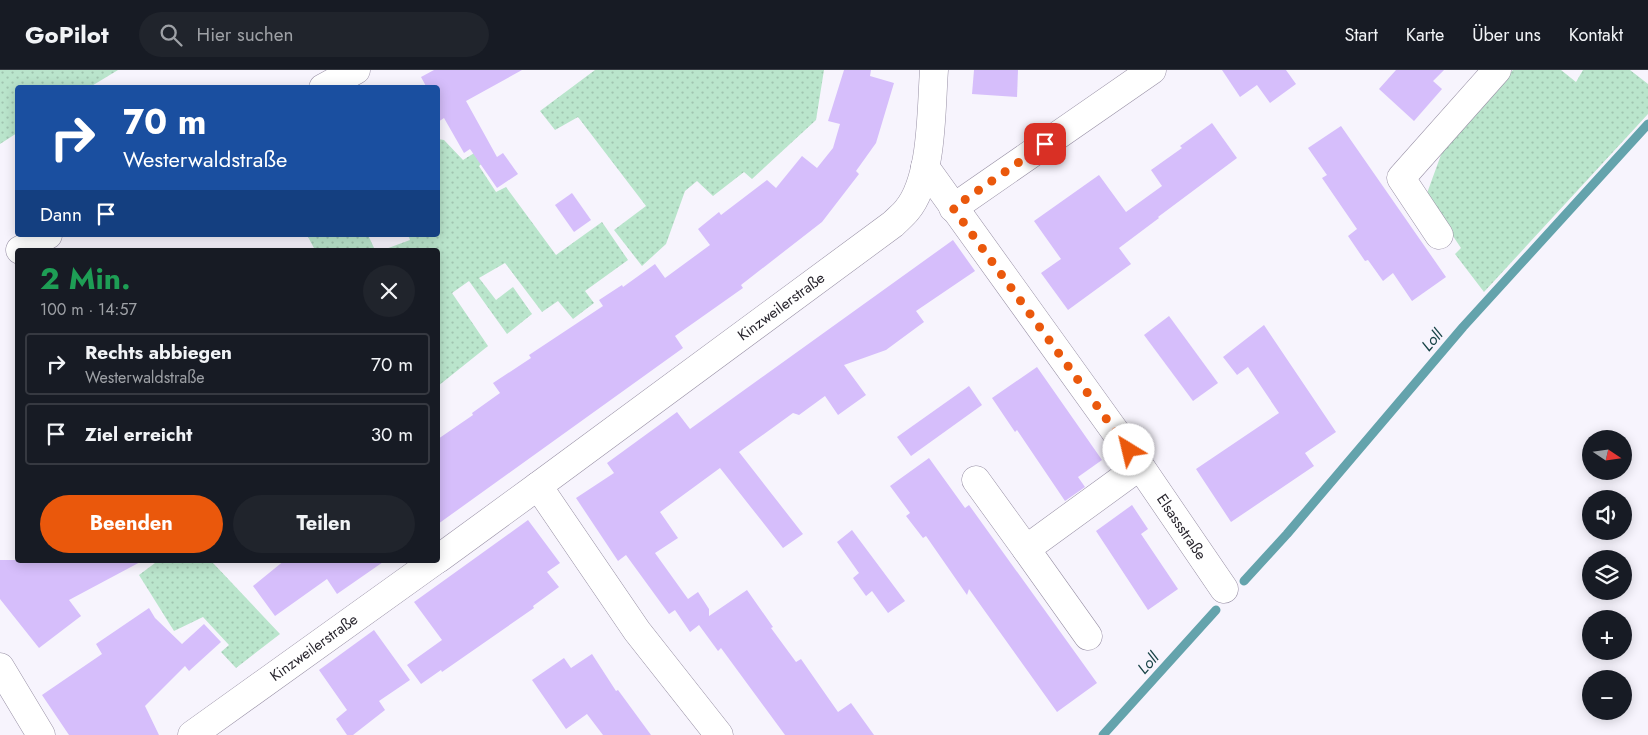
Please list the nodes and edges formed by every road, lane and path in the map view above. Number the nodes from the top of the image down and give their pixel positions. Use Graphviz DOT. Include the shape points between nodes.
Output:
graph roads {
  1 [pos="356,70"];
  2 [pos="934,70"];
  3 [pos="1152,70"];
  4 [pos="1497,70"];
  5 [pos="328,85"];
  6 [pos="925,167"];
  7 [pos="953,208"];
  8 [pos="1440,235"];
  9 [pos="44,237"];
  10 [pos="24,248"];
  11 [pos="15,253"];
  12 [pos="0,260"];
  13 [pos="1140,466"];
  14 [pos="976,480"];
  15 [pos="538,486"];
  16 [pos="1026,549"];
  17 [pos="440,556"];
  18 [pos="430,563"];
  19 [pos="1224,590"];
  20 [pos="1088,636"];
  21 [pos="0,667"];
  22 [pos="41,735"];
  23 [pos="192,735"];
  24 [pos="719,735"];
  1 -- 5 [label="street"];
  2 -- 6 [label="street, Kinzweilerstraße"];
  3 -- 7 [label="street"];
  4 -- 8 [label="street" via="1401,178"];
  6 -- 7 [label="street, Elsassstraße"];
  6 -- 15 [label="street, Kinzweilerstraße" via="908,209 893,224"];
  7 -- 13 [label="street, Elsassstraße"];
  9 -- 10 [label="street"];
  11 -- 12 [label="street"];
  13 -- 16 [label="street"];
  13 -- 19 [label="street, Elsassstraße"];
  14 -- 16 [label="street"];
  15 -- 17 [label="street, Kinzweilerstraße"];
  15 -- 24 [label="street" via="637,631"];
  16 -- 20 [label="street"];
  18 -- 23 [label="street, Kinzweilerstraße"];
  21 -- 22 [label="street"];
}
